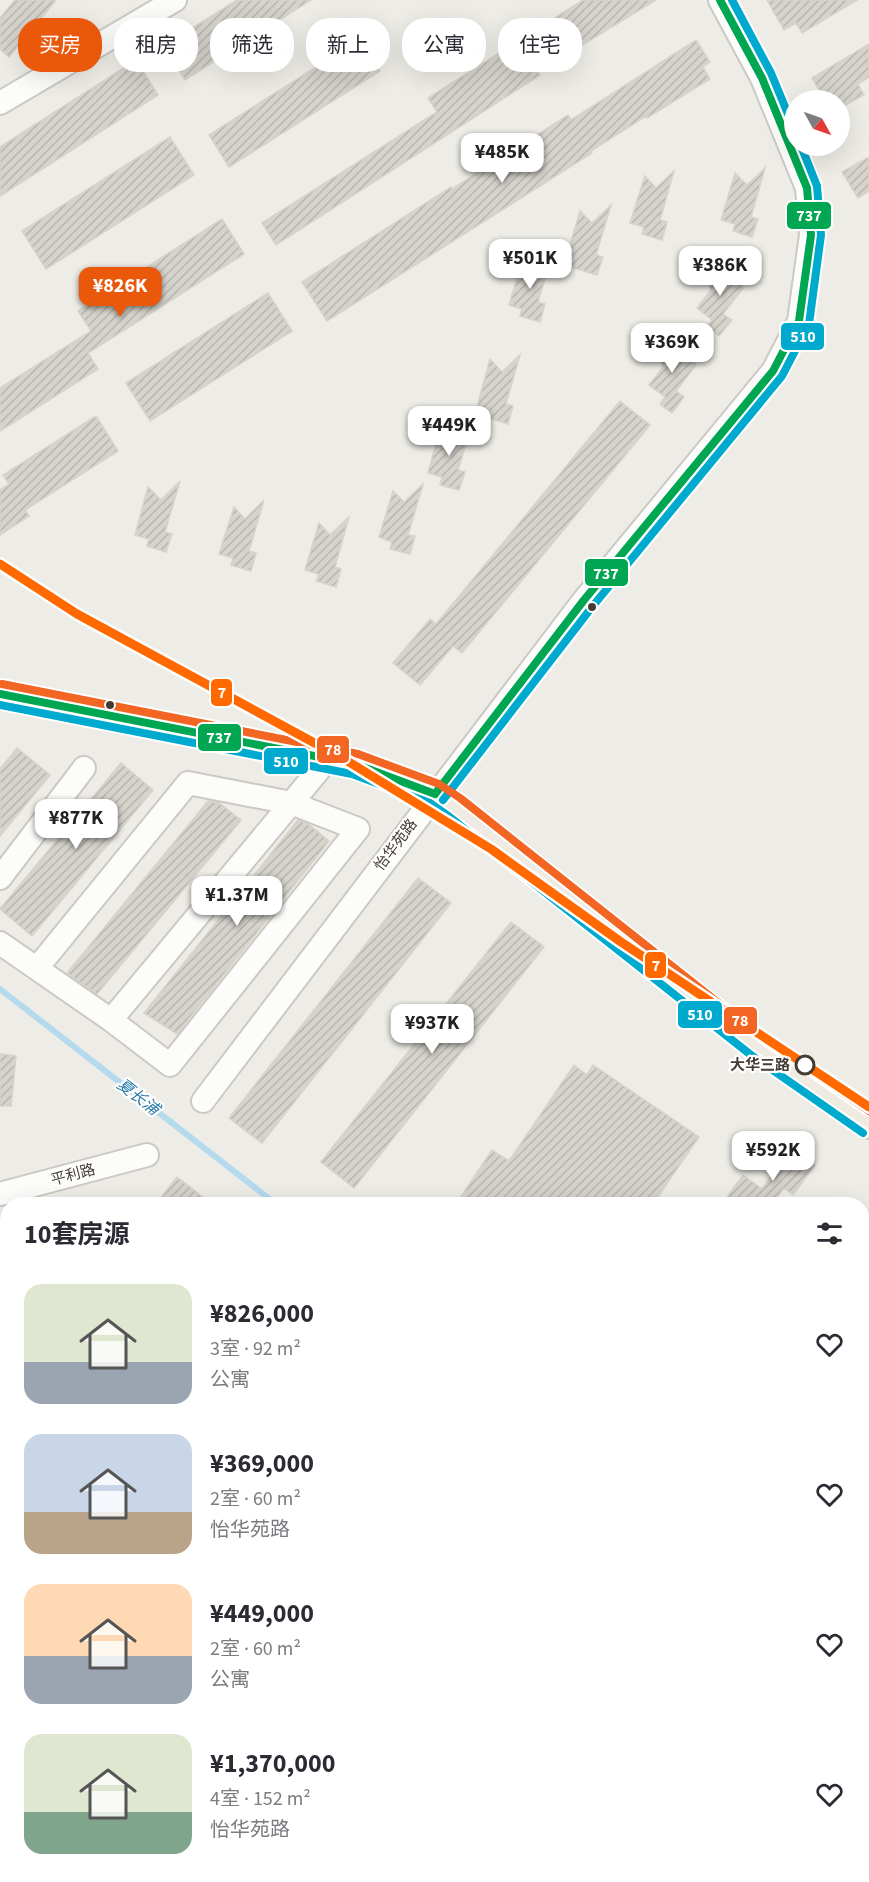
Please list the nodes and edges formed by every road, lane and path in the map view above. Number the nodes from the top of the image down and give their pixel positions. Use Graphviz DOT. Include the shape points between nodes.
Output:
graph roads {
  1 [pos="175,0"];
  2 [pos="720,0"];
  3 [pos="0,103"];
  4 [pos="0,694"];
  5 [pos="328,759"];
  6 [pos="84,768"];
  7 [pos="435,794"];
  8 [pos="291,804"];
  9 [pos="0,878"];
  10 [pos="0,943"];
  11 [pos="37,968"];
  12 [pos="111,1020"];
  13 [pos="203,1101"];
  14 [pos="869,1124"];
  15 [pos="147,1155"];
  16 [pos="0,1194"];
  1 -- 3 [label="street"];
  2 -- 7 [label="street, 怡华苑路" via="762,78 807,188 811,235 799,321 773,371 584,600"];
  4 -- 5 [label="main road"];
  5 -- 7 [label="main road" via="355,764"];
  5 -- 8 [label="street"];
  6 -- 9 [label="street"];
  7 -- 13 [label="street, 怡华苑路"];
  7 -- 14 [label="main road" via="758,1047"];
  8 -- 11 [label="street" via="188,783"];
  8 -- 12 [label="street"];
  8 -- 12 [label="street" via="358,829 170,1065"];
  10 -- 11 [label="street"];
  11 -- 12 [label="street"];
  15 -- 16 [label="street, 平利路"];
}
